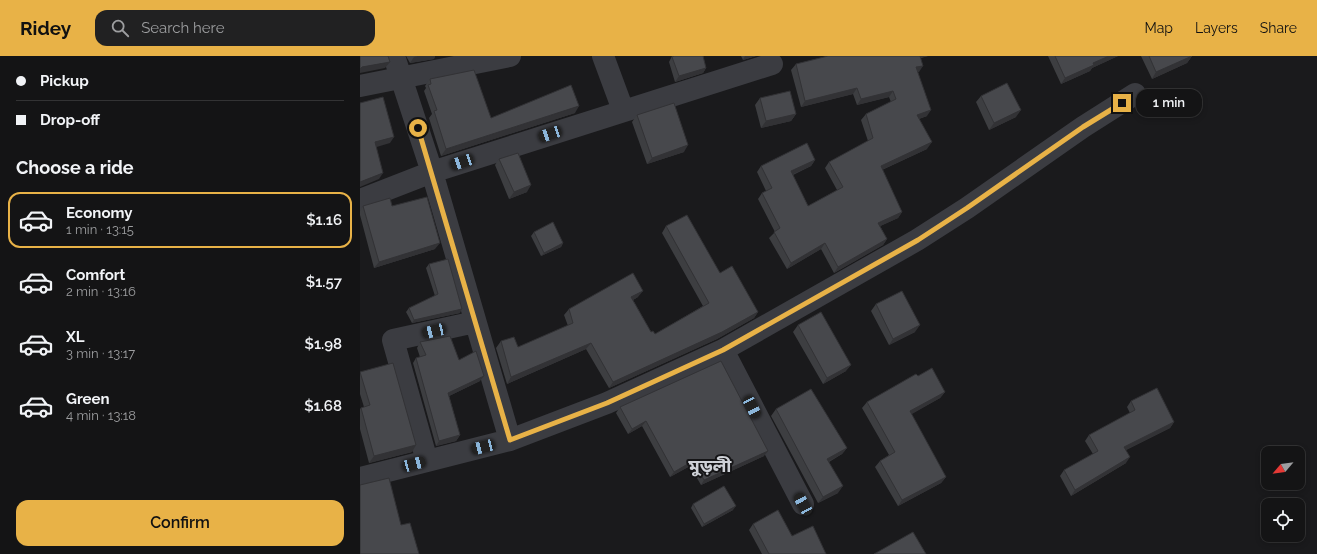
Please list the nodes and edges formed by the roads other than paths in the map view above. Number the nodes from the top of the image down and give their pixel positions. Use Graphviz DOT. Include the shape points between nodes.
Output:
graph roads {
  1 [pos="394,56"];
  2 [pos="510,56"];
  3 [pos="603,56"];
  4 [pos="772,64"];
  5 [pos="360,86"];
  6 [pos="1135,94"];
  7 [pos="623,110"];
  8 [pos="432,172"];
  9 [pos="360,200"];
  10 [pos="475,322"];
  11 [pos="723,350"];
  12 [pos="510,440"];
  13 [pos="427,461"];
  14 [pos="360,478"];
  15 [pos="803,504"];
  1 -- 8 [label="street"];
  2 -- 5 [label="street"];
  3 -- 7 [label="street"];
  4 -- 7 [label="street"];
  6 -- 11 [label="street" via="918,240"];
  7 -- 8 [label="street"];
  8 -- 9 [label="street"];
  8 -- 10 [label="street"];
  10 -- 12 [label="street"];
  10 -- 13 [label="street" via="394,340"];
  11 -- 12 [label="street" via="607,403"];
  11 -- 15 [label="street"];
  12 -- 13 [label="street"];
  13 -- 14 [label="street"];
}
